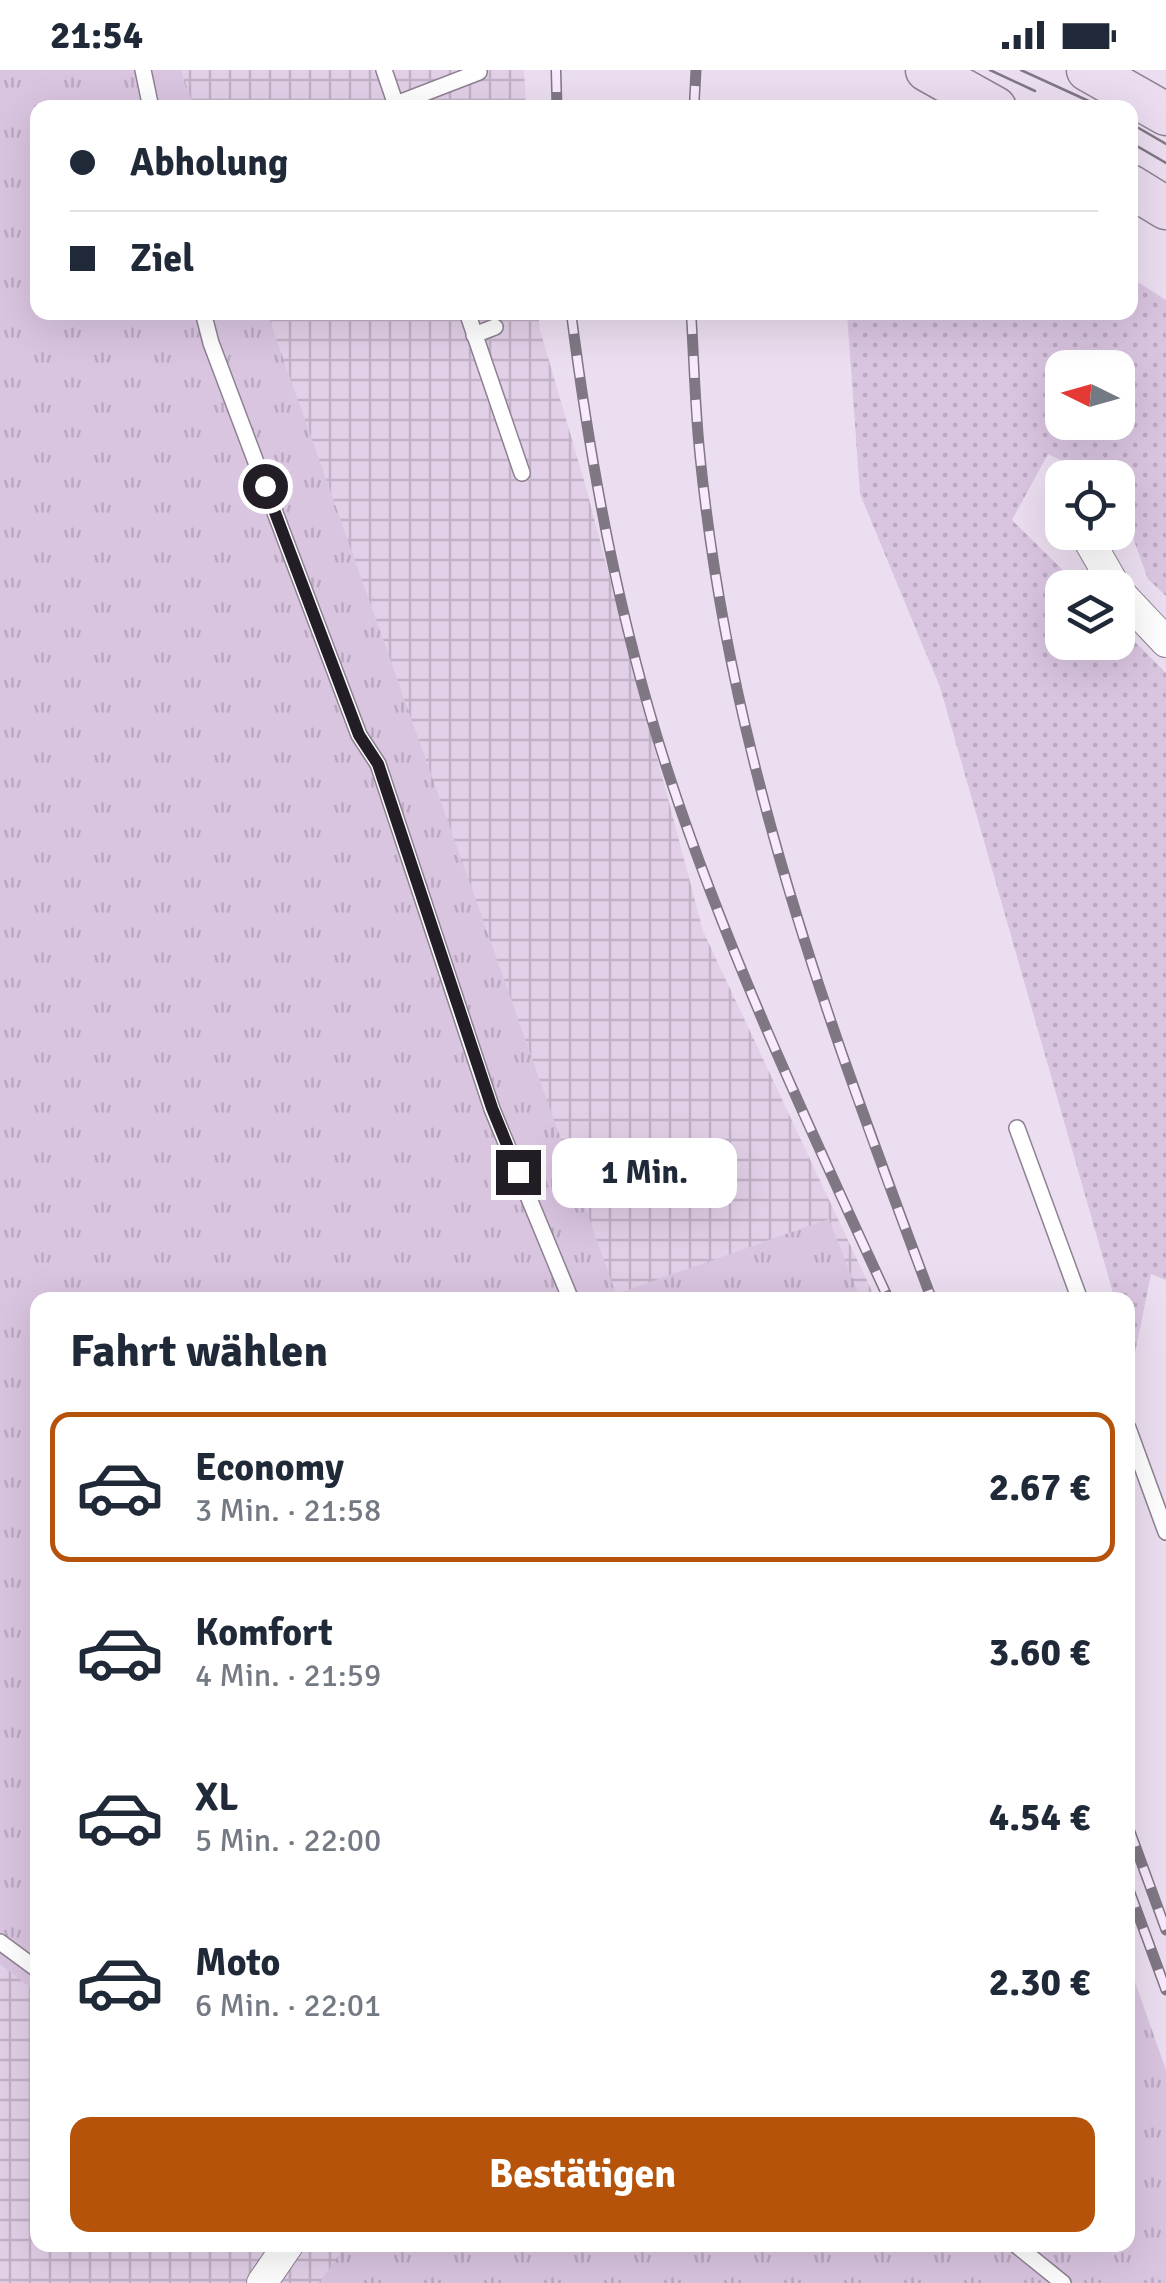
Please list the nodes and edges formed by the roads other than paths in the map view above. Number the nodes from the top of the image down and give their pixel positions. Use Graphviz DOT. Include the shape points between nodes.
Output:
graph roads {
  1 [pos="143,70"];
  2 [pos="384,70"];
  3 [pos="927,70"];
  4 [pos="1088,70"];
  5 [pos="479,72"];
  6 [pos="149,100"];
  7 [pos="394,100"];
  8 [pos="411,100"];
  9 [pos="981,100"];
  10 [pos="1166,114"];
  11 [pos="1138,191"];
  12 [pos="1166,208"];
  13 [pos="205,320"];
  14 [pos="469,320"];
  15 [pos="495,327"];
  16 [pos="474,334"];
  17 [pos="522,473"];
  18 [pos="1135,608"];
  19 [pos="1166,642"];
  20 [pos="1017,1128"];
  21 [pos="568,1292"];
  22 [pos="1077,1292"];
  23 [pos="1135,1447"];
  24 [pos="1166,1532"];
  25 [pos="0,1942"];
  26 [pos="30,1964"];
  27 [pos="283,2252"];
  28 [pos="1024,2252"];
  29 [pos="262,2283"];
  30 [pos="1062,2283"];
  1 -- 6 [label="lane"];
  2 -- 7 [label="lane"];
  3 -- 9 [label="main road"];
  4 -- 10 [label="main road"];
  5 -- 8 [label="lane"];
  11 -- 12 [label="main road"];
  13 -- 21 [label="lane" via="359,735 378,764 492,1108"];
  14 -- 16 [label="lane"];
  15 -- 16 [label="lane"];
  16 -- 17 [label="lane"];
  18 -- 19 [label="street"];
  20 -- 22 [label="lane"];
  23 -- 24 [label="lane"];
  25 -- 26 [label="lane"];
  27 -- 29 [label="street"];
  28 -- 30 [label="lane"];
}
